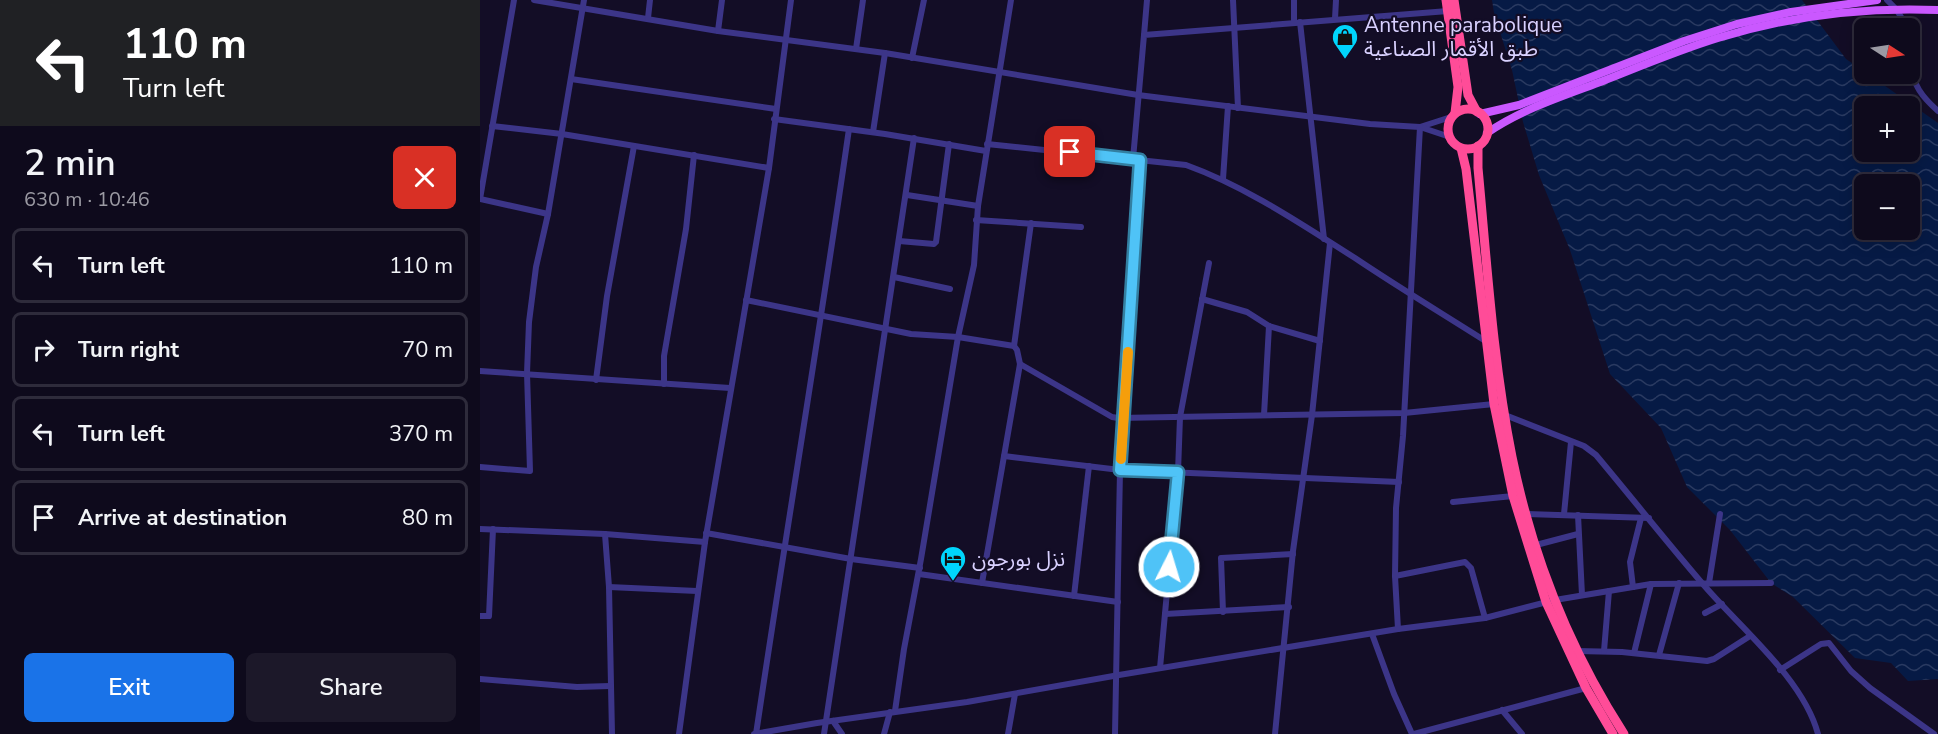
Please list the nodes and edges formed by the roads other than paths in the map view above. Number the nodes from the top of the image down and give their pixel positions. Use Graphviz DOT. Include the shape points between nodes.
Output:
graph roads {
  1 [pos="514,0"];
  2 [pos="534,0"];
  3 [pos="650,0"];
  4 [pos="722,0"];
  5 [pos="791,0"];
  6 [pos="863,0"];
  7 [pos="924,0"];
  8 [pos="1011,0"];
  9 [pos="1147,0"];
  10 [pos="1233,0"];
  11 [pos="1294,0"];
  12 [pos="1336,0"];
  13 [pos="1446,0"];
  14 [pos="1454,0"];
  15 [pos="1877,0"];
  16 [pos="1887,0"];
  17 [pos="584,4"];
  18 [pos="1896,9"];
  19 [pos="1938,10"];
  20 [pos="1448,11"];
  21 [pos="648,18"];
  22 [pos="1902,18"];
  23 [pos="1335,20"];
  24 [pos="1297,22"];
  25 [pos="1234,28"];
  26 [pos="718,31"];
  27 [pos="1144,35"];
  28 [pos="784,40"];
  29 [pos="856,50"];
  30 [pos="885,53"];
  31 [pos="912,58"];
  32 [pos="999,72"];
  33 [pos="571,79"];
  34 [pos="1916,84"];
  35 [pos="1138,95"];
  36 [pos="1228,106"];
  37 [pos="1238,108"];
  38 [pos="776,109"];
  39 [pos="1938,111"];
  40 [pos="1479,113"];
  41 [pos="1453,115"];
  42 [pos="1310,117"];
  43 [pos="774,119"];
  44 [pos="492,126"];
  45 [pos="1420,128"];
  46 [pos="849,129"];
  47 [pos="873,132"];
  48 [pos="1487,133"];
  49 [pos="562,134"];
  50 [pos="1450,137"];
  51 [pos="914,138"];
  52 [pos="949,144"];
  53 [pos="634,146"];
  54 [pos="1478,146"];
  55 [pos="986,147"];
  56 [pos="1461,148"];
  57 [pos="694,155"];
  58 [pos="1137,160"];
  59 [pos="769,168"];
  60 [pos="1223,179"];
  61 [pos="907,195"];
  62 [pos="480,199"];
  63 [pos="942,202"];
  64 [pos="978,206"];
  65 [pos="548,214"];
  66 [pos="976,220"];
  67 [pos="1032,223"];
  68 [pos="1081,227"];
  69 [pos="1324,239"];
  70 [pos="899,241"];
  71 [pos="1330,243"];
  72 [pos="1209,263"];
  73 [pos="894,277"];
  74 [pos="950,289"];
  75 [pos="1410,292"];
  76 [pos="1202,299"];
  77 [pos="746,300"];
  78 [pos="822,315"];
  79 [pos="1269,326"];
  80 [pos="886,328"];
  81 [pos="958,337"];
  82 [pos="1320,341"];
  83 [pos="1487,343"];
  84 [pos="1014,346"];
  85 [pos="1020,364"];
  86 [pos="480,371"];
  87 [pos="527,373"];
  88 [pos="596,380"];
  89 [pos="664,384"];
  90 [pos="730,388"];
  91 [pos="1494,404"];
  92 [pos="1404,412"];
  93 [pos="1264,415"];
  94 [pos="1312,415"];
  95 [pos="1505,415"];
  96 [pos="1180,417"];
  97 [pos="1123,418"];
  98 [pos="1571,442"];
  99 [pos="1004,456"];
  100 [pos="1089,466"];
  101 [pos="480,467"];
  102 [pos="1120,470"];
  103 [pos="1178,472"];
  104 [pos="1304,477"];
  105 [pos="1399,482"];
  106 [pos="1513,496"];
  107 [pos="1453,502"];
  108 [pos="1527,514"];
  109 [pos="1564,514"];
  110 [pos="1720,514"];
  111 [pos="1578,515"];
  112 [pos="1641,518"];
  113 [pos="1649,519"];
  114 [pos="480,529"];
  115 [pos="493,529"];
  116 [pos="706,533"];
  117 [pos="605,534"];
  118 [pos="1578,534"];
  119 [pos="705,542"];
  120 [pos="1536,546"];
  121 [pos="784,548"];
  122 [pos="1293,554"];
  123 [pos="851,559"];
  124 [pos="919,571"];
  125 [pos="1395,576"];
  126 [pos="982,583"];
  127 [pos="1679,583"];
  128 [pos="1771,583"];
  129 [pos="1651,584"];
  130 [pos="1706,584"];
  131 [pos="609,587"];
  132 [pos="1633,587"];
  133 [pos="697,591"];
  134 [pos="1609,591"];
  135 [pos="1582,595"];
  136 [pos="1074,596"];
  137 [pos="1550,601"];
  138 [pos="1118,602"];
  139 [pos="1722,604"];
  140 [pos="1288,607"];
  141 [pos="1223,612"];
  142 [pos="1705,613"];
  143 [pos="1165,615"];
  144 [pos="480,616"];
  145 [pos="1485,618"];
  146 [pos="1398,629"];
  147 [pos="1372,634"];
  148 [pos="1750,636"];
  149 [pos="1285,648"];
  150 [pos="1577,651"];
  151 [pos="1604,651"];
  152 [pos="1634,653"];
  153 [pos="1659,655"];
  154 [pos="1160,668"];
  155 [pos="1780,670"];
  156 [pos="1116,675"];
  157 [pos="480,679"];
  158 [pos="610,686"];
  159 [pos="1586,688"];
  160 [pos="1015,694"];
  161 [pos="1502,710"];
  162 [pos="892,712"];
  163 [pos="830,722"];
  164 [pos="612,734"];
  165 [pos="679,734"];
  166 [pos="755,734"];
  167 [pos="824,734"];
  168 [pos="842,734"];
  169 [pos="884,734"];
  170 [pos="1008,734"];
  171 [pos="1115,734"];
  172 [pos="1275,734"];
  173 [pos="1413,734"];
  174 [pos="1522,734"];
  175 [pos="1613,734"];
  176 [pos="1624,734"];
  177 [pos="1818,734"];
  178 [pos="1934,734"];
  1 -- 44 [label="street"];
  2 -- 17 [label="street"];
  3 -- 21 [label="street"];
  4 -- 26 [label="street"];
  5 -- 28 [label="street"];
  6 -- 29 [label="street"];
  7 -- 31 [label="street"];
  8 -- 32 [label="street"];
  9 -- 27 [label="street"];
  10 -- 25 [label="street"];
  11 -- 24 [label="street"];
  12 -- 23 [label="street"];
  13 -- 20 [label="highway"];
  14 -- 40 [label="highway" via="1468,95"];
  15 -- 40 [label="main road" via="1737,24 1519,105"];
  16 -- 18 [label="street"];
  17 -- 21 [label="street"];
  17 -- 33 [label="street"];
  18 -- 19 [label="main road"];
  18 -- 22 [label="street"];
  18 -- 48 [label="main road" via="1812,16 1717,38 1521,113"];
  20 -- 23 [label="street"];
  20 -- 41 [label="highway" via="1458,87"];
  21 -- 26 [label="street"];
  23 -- 24 [label="street"];
  24 -- 25 [label="street"];
  24 -- 42 [label="street"];
  25 -- 27 [label="street"];
  25 -- 37 [label="street"];
  26 -- 28 [label="street"];
  27 -- 35 [label="street"];
  28 -- 29 [label="street"];
  28 -- 38 [label="street"];
  29 -- 30 [label="street"];
  30 -- 31 [label="street"];
  30 -- 47 [label="street"];
  31 -- 32 [label="street"];
  32 -- 35 [label="street"];
  32 -- 55 [label="street"];
  33 -- 38 [label="street"];
  33 -- 49 [label="street"];
  34 -- 39 [label="street" via="1921,96"];
  35 -- 36 [label="street"];
  35 -- 58 [label="street"];
  36 -- 37 [label="street"];
  36 -- 60 [label="street"];
  37 -- 42 [label="street"];
  38 -- 43 [label="street"];
  40 -- 41 [label="highway" via="1465,110"];
  40 -- 48 [label="highway"];
  41 -- 45 [label="street"];
  41 -- 50 [label="highway" via="1448,129"];
  42 -- 45 [label="street"];
  42 -- 69 [label="street"];
  43 -- 46 [label="street"];
  43 -- 59 [label="street"];
  44 -- 49 [label="street"];
  44 -- 62 [label="street"];
  45 -- 50 [label="street"];
  45 -- 75 [label="street"];
  46 -- 47 [label="street"];
  46 -- 78 [label="street"];
  47 -- 51 [label="street"];
  48 -- 54 [label="highway"];
  49 -- 53 [label="street"];
  49 -- 65 [label="street"];
  50 -- 56 [label="highway"];
  51 -- 52 [label="street"];
  51 -- 61 [label="street"];
  52 -- 55 [label="street"];
  52 -- 63 [label="street"];
  53 -- 57 [label="street"];
  53 -- 88 [label="street"];
  54 -- 56 [label="highway"];
  54 -- 95 [label="highway"];
  55 -- 58 [label="street"];
  55 -- 64 [label="street"];
  56 -- 83 [label="highway" via="1467,169"];
  57 -- 59 [label="street"];
  57 -- 89 [label="street" via="686,229 664,356"];
  58 -- 60 [label="street" via="1186,165"];
  58 -- 97 [label="street"];
  59 -- 77 [label="street"];
  60 -- 69 [label="street"];
  61 -- 63 [label="street"];
  61 -- 70 [label="street"];
  62 -- 65 [label="street"];
  63 -- 64 [label="street"];
  63 -- 70 [label="street" via="936,242"];
  64 -- 66 [label="street"];
  65 -- 87 [label="street" via="536,267"];
  66 -- 67 [label="street"];
  66 -- 81 [label="street" via="974,265"];
  67 -- 68 [label="street"];
  67 -- 84 [label="street"];
  69 -- 71 [label="street"];
  70 -- 73 [label="street"];
  71 -- 75 [label="street"];
  71 -- 82 [label="street"];
  72 -- 76 [label="street"];
  73 -- 74 [label="street"];
  73 -- 80 [label="street"];
  75 -- 83 [label="street"];
  75 -- 92 [label="street"];
  76 -- 79 [label="street" via="1247,312"];
  76 -- 96 [label="street"];
  77 -- 78 [label="street"];
  77 -- 90 [label="street"];
  78 -- 80 [label="street"];
  78 -- 121 [label="street"];
  79 -- 82 [label="street"];
  79 -- 93 [label="street"];
  80 -- 81 [label="street"];
  80 -- 123 [label="street"];
  81 -- 84 [label="street"];
  81 -- 124 [label="street"];
  82 -- 94 [label="street"];
  83 -- 91 [label="highway"];
  84 -- 85 [label="street"];
  85 -- 97 [label="street" via="1112,417"];
  85 -- 99 [label="street"];
  86 -- 87 [label="street"];
  87 -- 88 [label="street"];
  87 -- 101 [label="street" via="530,471"];
  88 -- 89 [label="street"];
  89 -- 90 [label="street"];
  90 -- 116 [label="street"];
  91 -- 92 [label="street"];
  91 -- 106 [label="highway"];
  92 -- 94 [label="street"];
  92 -- 105 [label="street"];
  93 -- 94 [label="street"];
  93 -- 96 [label="street"];
  94 -- 104 [label="street"];
  95 -- 98 [label="street"];
  95 -- 108 [label="highway"];
  96 -- 97 [label="street"];
  96 -- 103 [label="street"];
  97 -- 102 [label="street"];
  98 -- 109 [label="street"];
  98 -- 113 [label="street" via="1596,456"];
  99 -- 100 [label="street"];
  99 -- 126 [label="street"];
  100 -- 102 [label="street"];
  100 -- 136 [label="street"];
  102 -- 103 [label="street"];
  102 -- 138 [label="street"];
  103 -- 104 [label="street"];
  103 -- 143 [label="street"];
  104 -- 105 [label="street"];
  104 -- 122 [label="street"];
  105 -- 125 [label="street"];
  106 -- 107 [label="street"];
  106 -- 137 [label="highway"];
  108 -- 109 [label="street"];
  108 -- 120 [label="highway"];
  109 -- 111 [label="street"];
  110 -- 130 [label="street"];
  111 -- 112 [label="street"];
  111 -- 118 [label="street"];
  112 -- 113 [label="street"];
  112 -- 132 [label="street" via="1630,562"];
  113 -- 130 [label="street"];
  114 -- 115 [label="street"];
  115 -- 117 [label="street"];
  115 -- 144 [label="street" via="489,616"];
  116 -- 119 [label="street"];
  116 -- 121 [label="street"];
  117 -- 119 [label="street"];
  117 -- 131 [label="street"];
  118 -- 120 [label="street"];
  118 -- 135 [label="street"];
  119 -- 133 [label="street"];
  120 -- 137 [label="highway"];
  121 -- 123 [label="street"];
  121 -- 166 [label="street"];
  122 -- 140 [label="street"];
  122 -- 141 [label="street" via="1221,558"];
  123 -- 124 [label="street"];
  123 -- 163 [label="street"];
  124 -- 126 [label="street"];
  124 -- 162 [label="street"];
  125 -- 145 [label="street" via="1465,562 1471,568"];
  125 -- 146 [label="street"];
  126 -- 136 [label="street"];
  127 -- 129 [label="street"];
  127 -- 130 [label="street"];
  127 -- 153 [label="street"];
  128 -- 130 [label="street"];
  129 -- 132 [label="street"];
  129 -- 152 [label="street"];
  130 -- 139 [label="street"];
  131 -- 133 [label="street"];
  131 -- 158 [label="street"];
  132 -- 134 [label="street"];
  133 -- 165 [label="street"];
  134 -- 135 [label="street"];
  134 -- 151 [label="street"];
  135 -- 137 [label="street"];
  136 -- 138 [label="street"];
  137 -- 145 [label="street"];
  137 -- 150 [label="highway"];
  137 -- 159 [label="highway"];
  138 -- 156 [label="street"];
  139 -- 142 [label="street"];
  139 -- 148 [label="street"];
  140 -- 141 [label="street"];
  140 -- 149 [label="street"];
  141 -- 143 [label="street"];
  143 -- 154 [label="street"];
  145 -- 146 [label="street"];
  146 -- 147 [label="street"];
  147 -- 149 [label="street"];
  147 -- 173 [label="street"];
  148 -- 153 [label="street" via="1707,661"];
  148 -- 155 [label="street"];
  149 -- 154 [label="street"];
  149 -- 172 [label="street"];
  150 -- 151 [label="street"];
  150 -- 176 [label="highway"];
  151 -- 152 [label="street"];
  152 -- 153 [label="street"];
  154 -- 156 [label="street"];
  155 -- 177 [label="street" via="1810,710"];
  155 -- 178 [label="street" via="1829,643 1870,688"];
  156 -- 160 [label="street"];
  156 -- 171 [label="street"];
  157 -- 158 [label="street"];
  158 -- 164 [label="street"];
  159 -- 161 [label="street"];
  159 -- 175 [label="highway"];
  160 -- 162 [label="street"];
  160 -- 170 [label="street"];
  161 -- 173 [label="street"];
  161 -- 174 [label="street"];
  162 -- 163 [label="street"];
  162 -- 169 [label="street"];
  163 -- 166 [label="street"];
  163 -- 167 [label="street"];
  163 -- 168 [label="street"];
}
